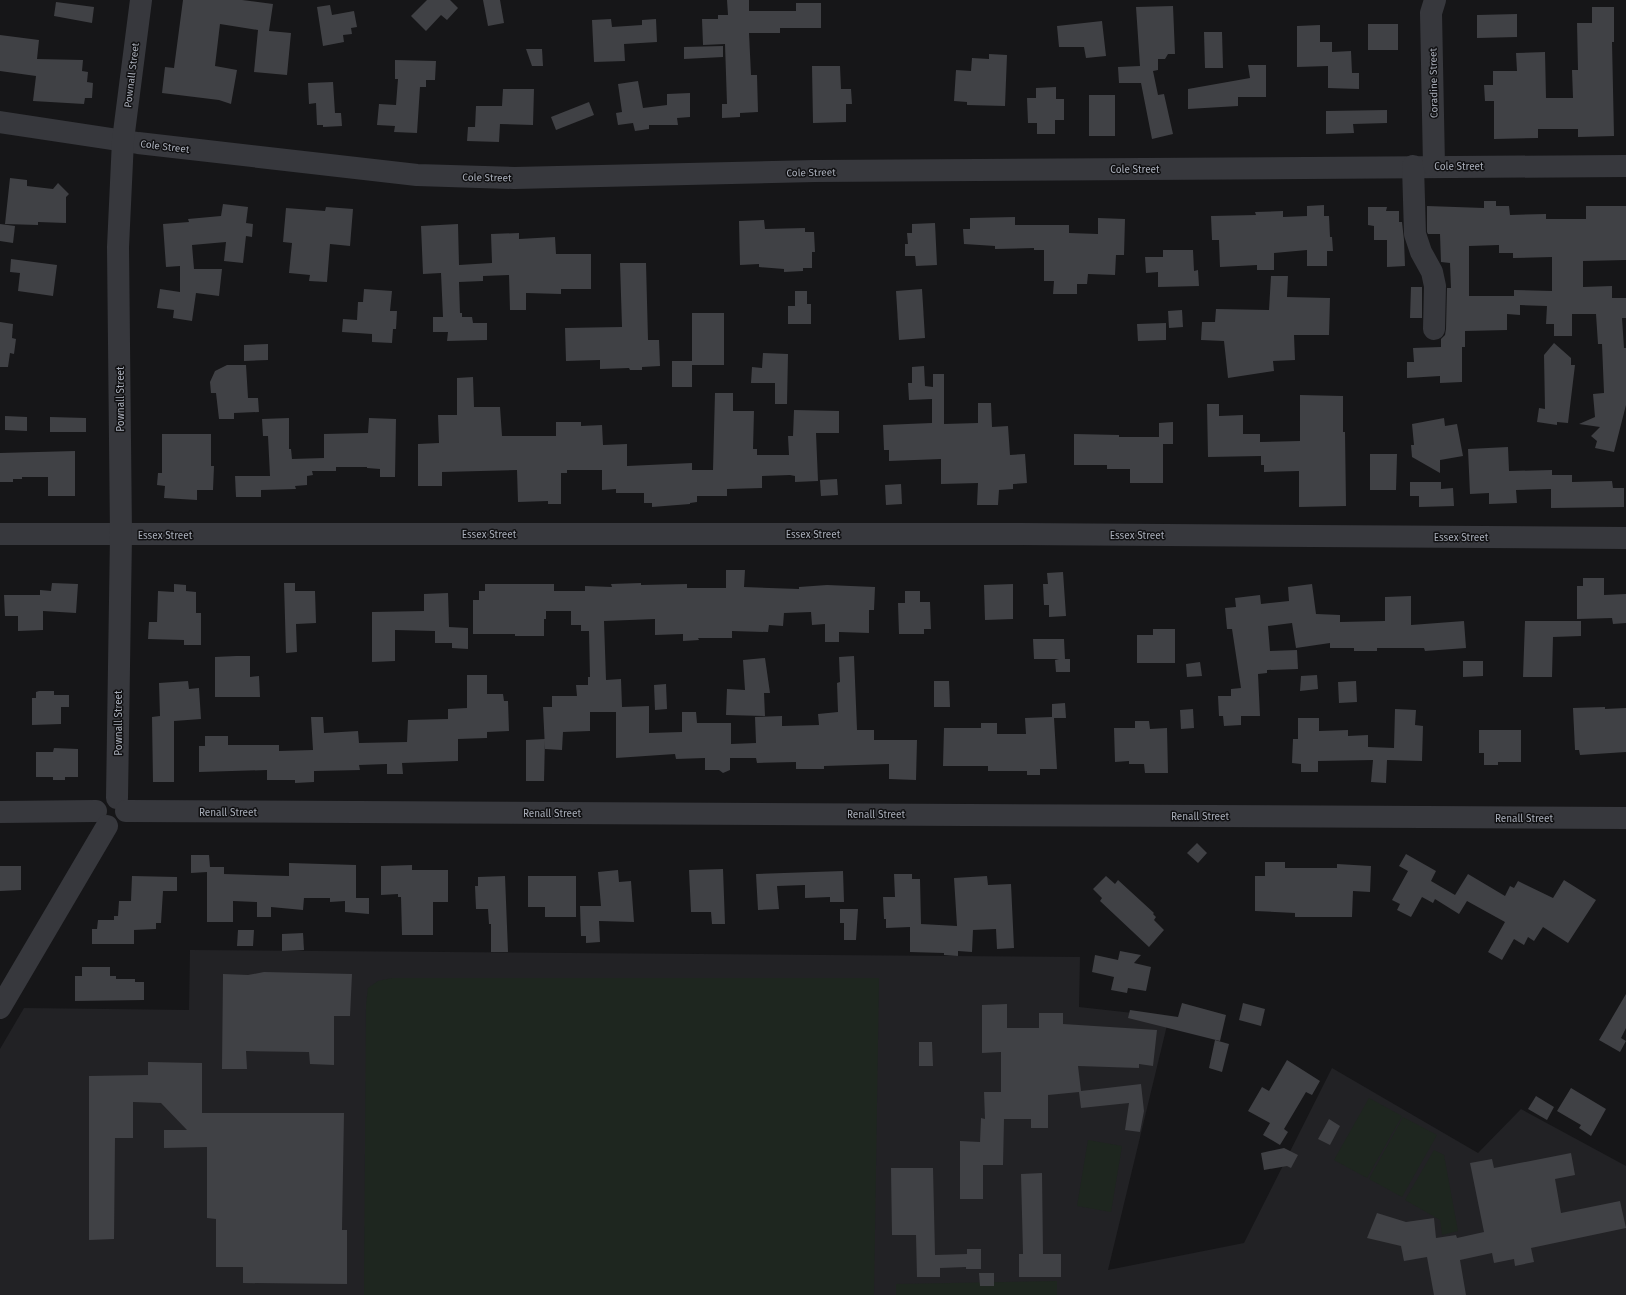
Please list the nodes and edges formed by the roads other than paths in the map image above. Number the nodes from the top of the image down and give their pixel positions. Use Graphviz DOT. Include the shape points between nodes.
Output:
graph roads {
  1 [pos="141,0"];
  2 [pos="1435,0"];
  3 [pos="0,122"];
  4 [pos="123,140"];
  5 [pos="1423,166"];
  6 [pos="1626,166"];
  7 [pos="1434,329"];
  8 [pos="0,534"];
  9 [pos="121,534"];
  10 [pos="1626,538"];
  11 [pos="122,805"];
  12 [pos="0,812"];
  13 [pos="1626,818"];
  14 [pos="102,819"];
  15 [pos="0,1008"];
  1 -- 4 [label="street, Pownall Street"];
  2 -- 5 [label="street, Coradine Street" via="1431,12"];
  3 -- 4 [label="street, Cole Street"];
  4 -- 5 [label="street, Cole Street" via="417,175 514,178 815,171"];
  4 -- 9 [label="street, Pownall Street" via="118,247"];
  5 -- 6 [label="street, Cole Street"];
  5 -- 7 [label="street, Coradine Street" via="1414,223 1419,248 1434,279"];
  8 -- 9 [label="street, Essex Street"];
  9 -- 10 [label="street, Essex Street" via="1022,534"];
  9 -- 11 [label="street, Pownall Street"];
  11 -- 13 [label="street, Renall Street"];
  11 -- 14 [label="street, Renall Street" via="113,797 103,799 97,806"];
  12 -- 14 [label="street"];
  14 -- 15 [label="street"];
}
